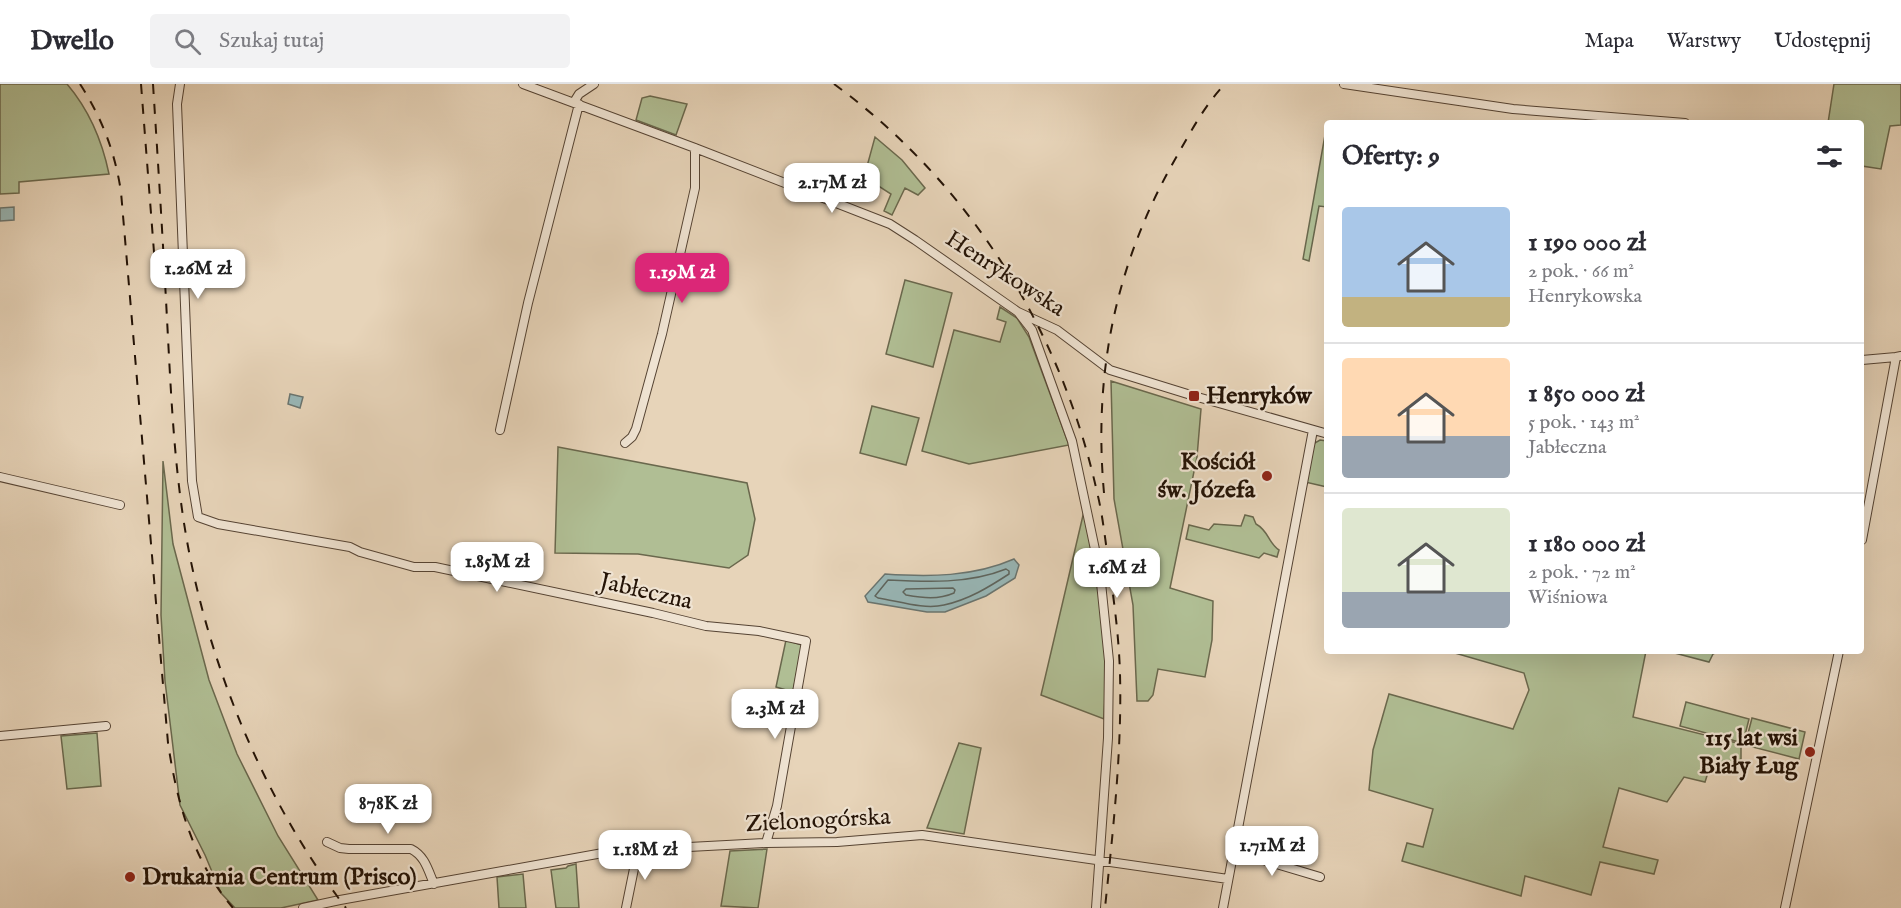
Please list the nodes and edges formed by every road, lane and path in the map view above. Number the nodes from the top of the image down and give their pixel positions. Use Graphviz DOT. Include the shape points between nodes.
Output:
graph roads {
  1 [pos="180,84"];
  2 [pos="523,84"];
  3 [pos="594,84"];
  4 [pos="1344,84"];
  5 [pos="576,103"];
  6 [pos="1648,120"];
  7 [pos="695,148"];
  8 [pos="1018,312"];
  9 [pos="1898,357"];
  10 [pos="1864,360"];
  11 [pos="500,430"];
  12 [pos="1313,430"];
  13 [pos="1324,433"];
  14 [pos="625,443"];
  15 [pos="0,477"];
  16 [pos="120,505"];
  17 [pos="1864,530"];
  18 [pos="1838,654"];
  19 [pos="106,726"];
  20 [pos="0,736"];
  21 [pos="327,842"];
  22 [pos="766,843"];
  23 [pos="638,849"];
  24 [pos="1233,851"];
  25 [pos="1099,861"];
  26 [pos="1320,877"];
  27 [pos="1228,879"];
  28 [pos="434,884"];
  29 [pos="303,908"];
  30 [pos="626,908"];
  31 [pos="1096,908"];
  32 [pos="1223,908"];
  33 [pos="1785,908"];
  1 -- 22 [label="street, Jabłeczna" via="177,104 192,481 198,517 350,547 414,567 435,567 687,622 806,641 777,806"];
  2 -- 5 [label="street, Henrykowska"];
  3 -- 5 [label="street" via="579,94"];
  4 -- 6 [label="street" via="1513,109"];
  5 -- 7 [label="street, Henrykowska"];
  5 -- 11 [label="street"];
  7 -- 8 [label="street, Henrykowska" via="890,224"];
  7 -- 14 [label="street" via="695,188 662,334 636,429"];
  8 -- 12 [label="street, Henrykowska" via="1057,330 1097,362 1121,374"];
  8 -- 25 [label="street" via="1032,330 1072,441 1100,573 1109,661"];
  9 -- 10 [label="street"];
  9 -- 17 [label="street"];
  12 -- 13 [label="street, Henrykowska"];
  12 -- 24 [label="street"];
  15 -- 16 [label="street"];
  18 -- 33 [label="street"];
  19 -- 20 [label="street"];
  21 -- 28 [label="street" via="349,849 411,849 425,861"];
  22 -- 23 [label="street, Zielonogórska"];
  22 -- 25 [label="street, Zielonogórska" via="922,835"];
  23 -- 28 [label="street, Zielonogórska"];
  23 -- 30 [label="street"];
  24 -- 26 [label="street"];
  24 -- 27 [label="street"];
  25 -- 27 [label="street, Zielonogórska"];
  25 -- 31 [label="street"];
  27 -- 32 [label="street"];
  28 -- 29 [label="street, Zielonogórska"];
}
